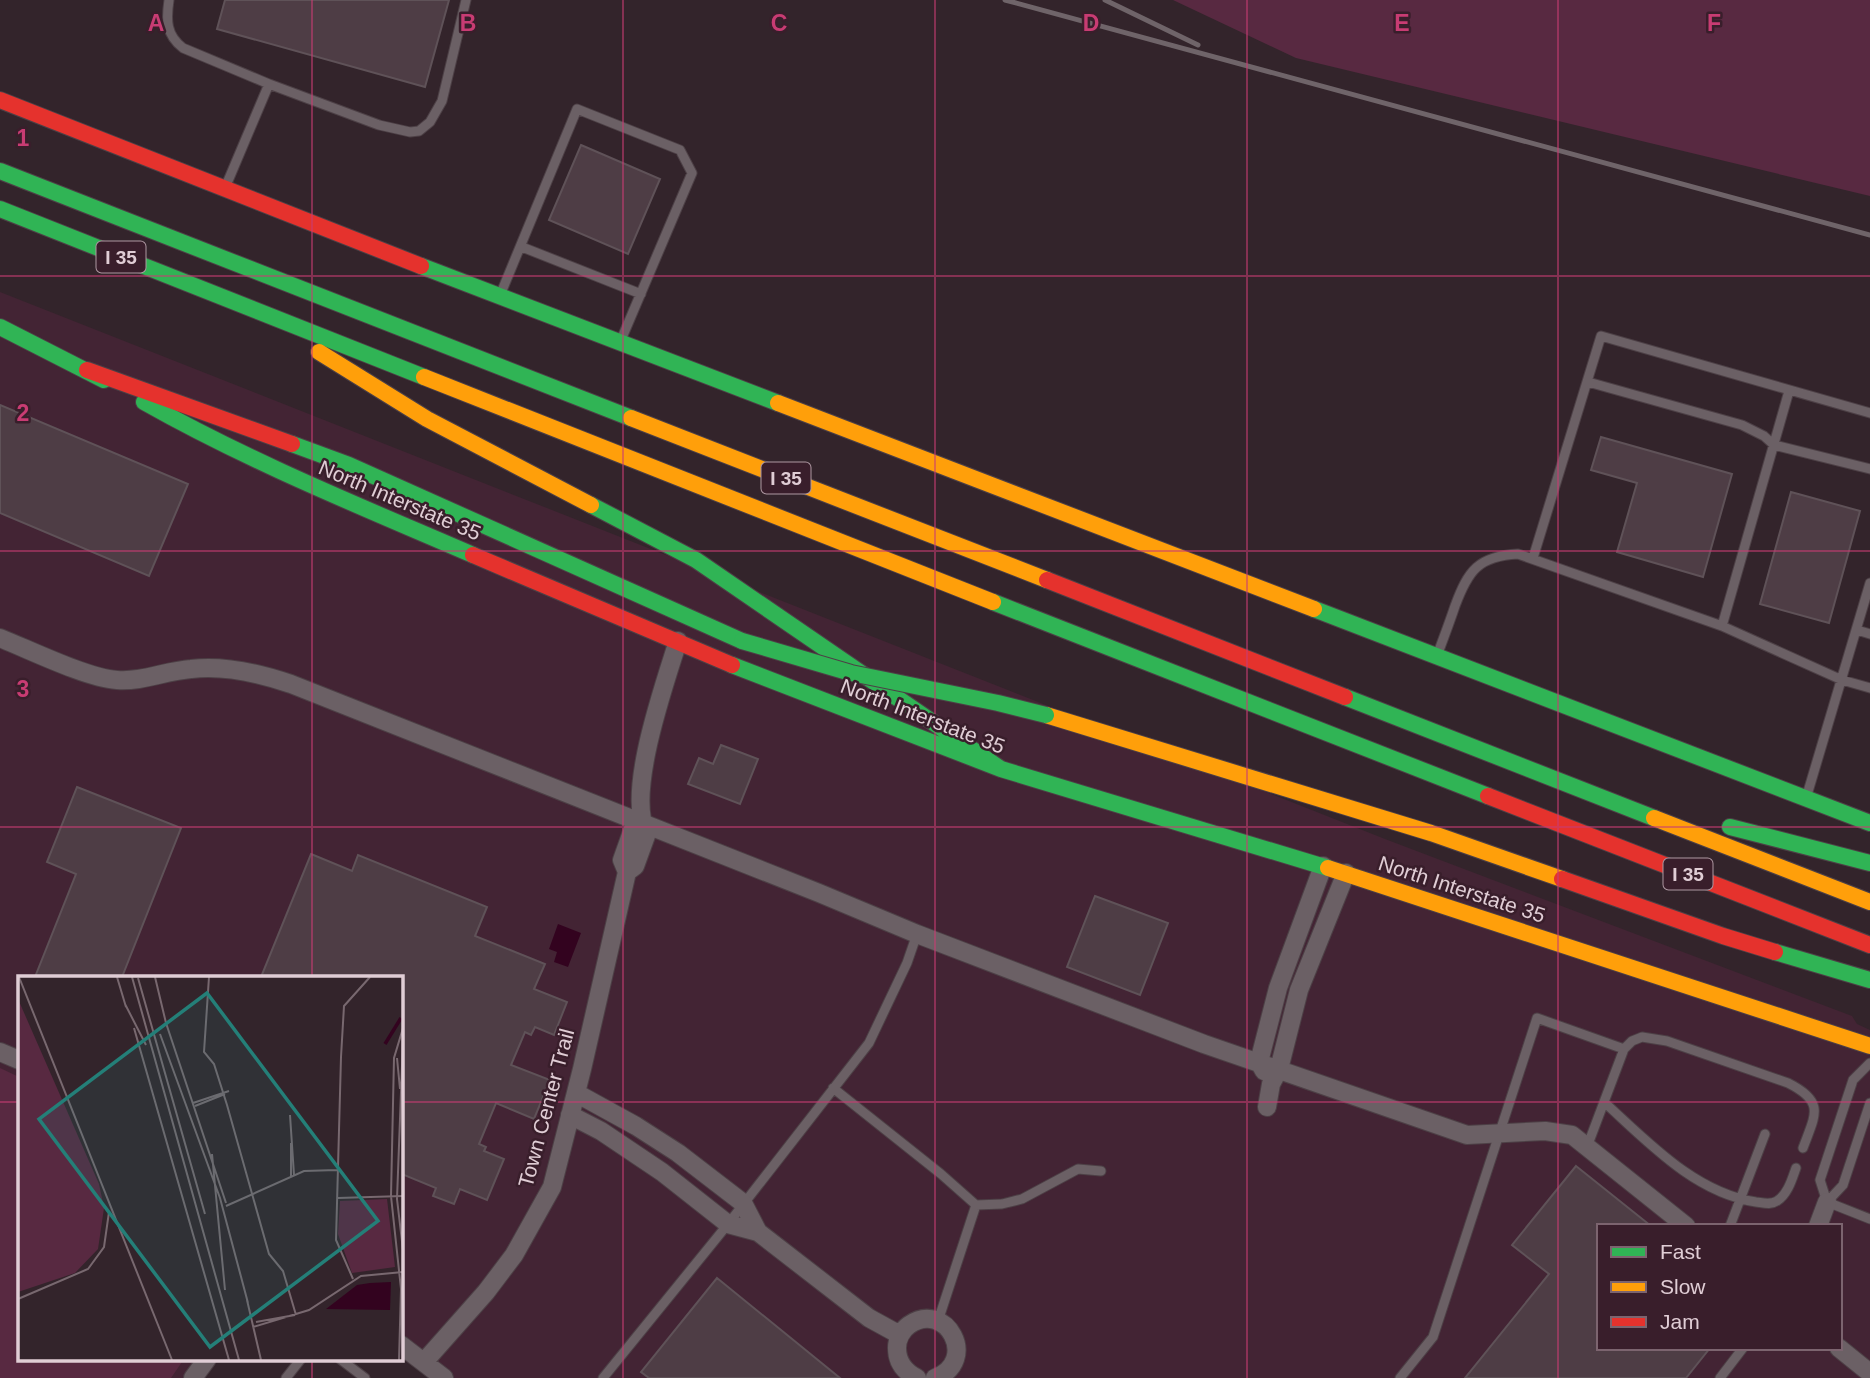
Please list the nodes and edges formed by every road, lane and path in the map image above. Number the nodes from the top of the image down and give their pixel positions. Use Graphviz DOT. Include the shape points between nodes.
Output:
graph roads {
  1 [pos="169,0"];
  2 [pos="467,0"];
  3 [pos="269,84"];
  4 [pos="0,100"];
  5 [pos="0,171"];
  6 [pos="225,190"];
  7 [pos="0,209"];
  8 [pos="522,247"];
  9 [pos="641,294"];
  10 [pos="500,295"];
  11 [pos="243,305"];
  12 [pos="0,327"];
  13 [pos="621,341"];
  14 [pos="86,370"];
  15 [pos="1588,382"];
  16 [pos="1788,391"];
  17 [pos="1870,413"];
  18 [pos="1774,445"];
  19 [pos="1870,469"];
  20 [pos="1532,558"];
  21 [pos="1870,583"];
  22 [pos="1722,626"];
  23 [pos="1857,630"];
  24 [pos="1870,634"];
  25 [pos="0,638"];
  26 [pos="678,641"];
  27 [pos="1436,657"];
  28 [pos="1842,680"];
  29 [pos="1870,688"];
  30 [pos="1002,769"];
  31 [pos="1572,785"];
  32 [pos="1805,800"];
  33 [pos="1870,823"];
  34 [pos="641,824"];
  35 [pos="1870,863"];
  36 [pos="1323,866"];
  37 [pos="1346,873"];
  38 [pos="1870,902"];
  39 [pos="917,934"];
  40 [pos="1870,945"];
  41 [pos="1870,980"];
  42 [pos="1870,1046"];
  43 [pos="1623,1049"];
  44 [pos="0,1052"];
  45 [pos="18,1060"];
  46 [pos="1259,1062"];
  47 [pos="1870,1063"];
  48 [pos="1275,1076"];
  49 [pos="834,1088"];
  50 [pos="576,1093"];
  51 [pos="1604,1102"];
  52 [pos="1870,1103"];
  53 [pos="1267,1107"];
  54 [pos="570,1115"];
  55 [pos="1765,1133"];
  56 [pos="1499,1134"];
  57 [pos="650,1135"];
  58 [pos="1587,1147"];
  59 [pos="1803,1148"];
  60 [pos="638,1155"];
  61 [pos="1796,1168"];
  62 [pos="1101,1171"];
  63 [pos="1741,1200"];
  64 [pos="1827,1202"];
  65 [pos="743,1203"];
  66 [pos="976,1205"];
  67 [pos="1870,1205"];
  68 [pos="1868,1217"];
  69 [pos="728,1224"];
  70 [pos="1683,1224"];
  71 [pos="1731,1224"];
  72 [pos="1819,1224"];
  73 [pos="758,1231"];
  74 [pos="938,1321"];
  75 [pos="900,1335"];
  76 [pos="402,1346"];
  77 [pos="1741,1350"];
  78 [pos="1841,1350"];
  79 [pos="206,1360"];
  80 [pos="300,1360"];
  81 [pos="341,1360"];
  82 [pos="424,1362"];
  83 [pos="1870,1373"];
  84 [pos="361,1377"];
  85 [pos="193,1378"];
  86 [pos="286,1378"];
  87 [pos="443,1378"];
  88 [pos="603,1378"];
  89 [pos="917,1378"];
  90 [pos="937,1378"];
  91 [pos="1400,1378"];
  92 [pos="1720,1378"];
  1 -- 3 [label="lane" via="167,26 175,42"];
  2 -- 3 [label="lane" via="442,101 419,131 379,125"];
  3 -- 6 [label="lane"];
  4 -- 6 [label="main road"];
  5 -- 31 [label="main road, I 35"];
  6 -- 10 [label="main road"];
  7 -- 11 [label="main road, I 35"];
  8 -- 9 [label="lane"];
  8 -- 9 [label="lane" via="577,109 680,150 692,173"];
  8 -- 10 [label="lane"];
  9 -- 13 [label="lane"];
  10 -- 13 [label="main road"];
  11 -- 30 [label="main road" via="427,419 696,561"];
  11 -- 40 [label="main road, I 35"];
  12 -- 14 [label="main road, North Interstate 35"];
  13 -- 27 [label="main road"];
  14 -- 26 [label="main road, North Interstate 35" via="190,428 298,480"];
  14 -- 41 [label="main road, bridge" via="349,466 742,641 848,672 971,695 1046,715 1431,833 1723,936"];
  15 -- 16 [label="lane" via="1601,336"];
  15 -- 18 [label="lane" via="1742,425"];
  15 -- 20 [label="lane"];
  16 -- 17 [label="lane"];
  16 -- 18 [label="lane"];
  18 -- 19 [label="lane"];
  18 -- 22 [label="lane"];
  20 -- 22 [label="lane"];
  20 -- 27 [label="lane" via="1507,555 1472,570"];
  21 -- 23 [label="lane"];
  22 -- 28 [label="lane"];
  23 -- 24 [label="lane"];
  23 -- 28 [label="lane"];
  25 -- 34 [label="street" via="113,680 136,681 191,668 260,674"];
  26 -- 30 [label="main road, North Interstate 35"];
  26 -- 34 [label="street, Town Center Trail" via="648,740"];
  27 -- 32 [label="main road"];
  28 -- 29 [label="lane"];
  28 -- 32 [label="lane"];
  30 -- 36 [label="main road, North Interstate 35"];
  31 -- 35 [label="main road"];
  31 -- 38 [label="main road, I 35"];
  32 -- 33 [label="main road"];
  34 -- 39 [label="street"];
  34 -- 50 [label="street, Town Center Trail" via="647,833 635,866 627,872"];
  36 -- 37 [label="main road, North Interstate 35"];
  36 -- 46 [label="street" via="1278,988"];
  37 -- 42 [label="main road, North Interstate 35"];
  37 -- 48 [label="street" via="1299,989"];
  39 -- 46 [label="street"];
  39 -- 49 [label="lane" via="869,1043"];
  43 -- 51 [label="lane"];
  43 -- 56 [label="lane" via="1538,1018"];
  43 -- 59 [label="lane" via="1642,1037 1667,1041 1807,1092 1814,1104 1814,1118"];
  44 -- 45 [label="street"];
  46 -- 48 [label="street"];
  47 -- 64 [label="lane" via="1853,1080 1820,1180"];
  48 -- 53 [label="street"];
  48 -- 56 [label="street" via="1467,1135"];
  49 -- 65 [label="lane"];
  49 -- 66 [label="lane"];
  50 -- 54 [label="street, Town Center Trail"];
  50 -- 57 [label="street"];
  51 -- 58 [label="lane"];
  51 -- 63 [label="lane" via="1683,1170"];
  52 -- 64 [label="lane" via="1843,1185"];
  54 -- 60 [label="street"];
  54 -- 82 [label="street, Town Center Trail" via="552,1187 514,1255"];
  55 -- 63 [label="lane"];
  56 -- 58 [label="street" via="1545,1131 1572,1135"];
  56 -- 91 [label="lane" via="1433,1336"];
  57 -- 60 [label="lane"];
  57 -- 65 [label="street"];
  58 -- 70 [label="street"];
  60 -- 69 [label="street"];
  61 -- 63 [label="lane" via="1788,1190 1778,1200 1768,1204"];
  62 -- 66 [label="lane" via="1078,1169 1023,1199"];
  63 -- 71 [label="lane"];
  64 -- 68 [label="lane"];
  64 -- 72 [label="street"];
  65 -- 69 [label="lane"];
  65 -- 73 [label="street"];
  66 -- 74 [label="lane"];
  67 -- 68 [label="lane"];
  69 -- 73 [label="street"];
  69 -- 88 [label="lane"];
  73 -- 75 [label="street" via="869,1318"];
  74 -- 75 [label="street" via="921,1319"];
  74 -- 90 [label="street" via="964,1342 953,1364"];
  75 -- 89 [label="street" via="899,1360"];
  76 -- 82 [label="street"];
  77 -- 92 [label="lane"];
  78 -- 83 [label="street"];
  79 -- 85 [label="street"];
  80 -- 86 [label="lane"];
  81 -- 84 [label="lane"];
  82 -- 87 [label="street"];
}
